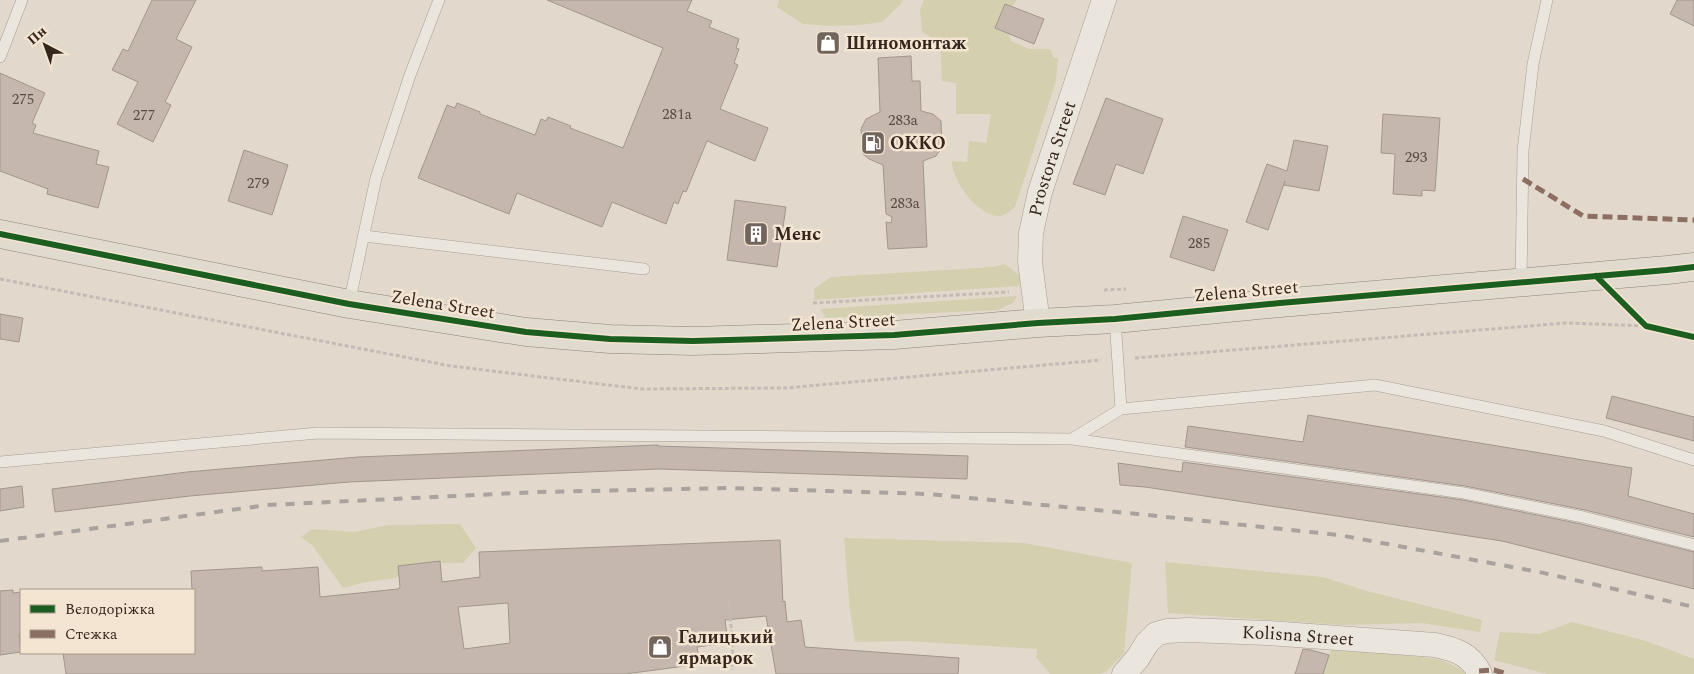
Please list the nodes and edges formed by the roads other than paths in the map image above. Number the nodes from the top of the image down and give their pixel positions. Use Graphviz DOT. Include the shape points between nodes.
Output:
graph roads {
  1 [pos="22,0"];
  2 [pos="439,0"];
  3 [pos="1104,0"];
  4 [pos="1547,0"];
  5 [pos="0,57"];
  6 [pos="0,234"];
  7 [pos="364,236"];
  8 [pos="1694,267"];
  9 [pos="644,270"];
  10 [pos="1521,283"];
  11 [pos="349,304"];
  12 [pos="1115,318"];
  13 [pos="1038,323"];
  14 [pos="1121,409"];
  15 [pos="1072,439"];
  16 [pos="1694,460"];
  17 [pos="0,462"];
  18 [pos="1694,545"];
  19 [pos="1124,674"];
  20 [pos="1480,674"];
  1 -- 5 [label="lane"];
  2 -- 7 [label="lane" via="376,178"];
  3 -- 13 [label="street, Prostora Street" via="1040,192 1031,233 1030,262"];
  4 -- 10 [label="lane" via="1533,64 1522,151"];
  6 -- 11 [label="main road, Zelena Street"];
  7 -- 9 [label="lane"];
  7 -- 11 [label="lane"];
  8 -- 10 [label="main road, Zelena Street"];
  10 -- 12 [label="main road, Zelena Street"];
  11 -- 13 [label="main road, Zelena Street" via="526,332 619,340 692,342 894,335"];
  12 -- 13 [label="main road, Zelena Street"];
  12 -- 14 [label="lane"];
  14 -- 15 [label="lane"];
  14 -- 16 [label="lane" via="1374,385 1604,431"];
  15 -- 17 [label="lane" via="318,433"];
  15 -- 18 [label="lane" via="1464,493 1583,517"];
  19 -- 20 [label="street, Kolisna Street" via="1156,634 1188,630 1435,645 1456,650"];
}
